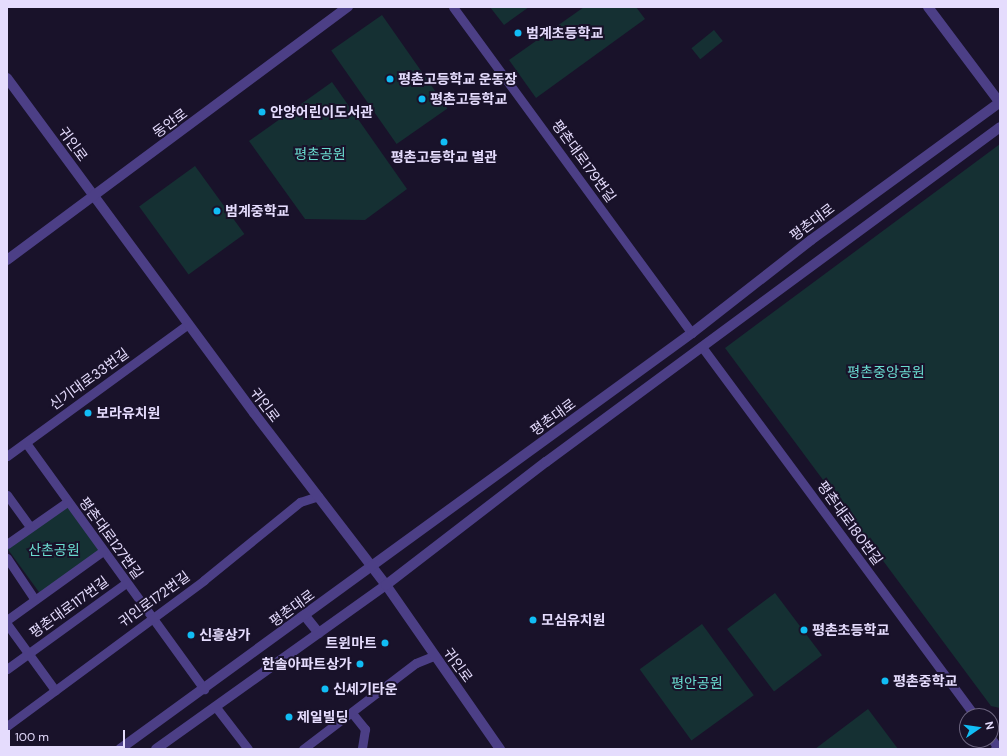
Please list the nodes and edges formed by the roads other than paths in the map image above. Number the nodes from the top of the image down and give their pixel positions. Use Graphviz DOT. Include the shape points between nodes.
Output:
graph roads {
  1 [pos="348,7"];
  2 [pos="453,7"];
  3 [pos="928,7"];
  4 [pos="7,78"];
  5 [pos="1000,103"];
  6 [pos="1000,127"];
  7 [pos="93,194"];
  8 [pos="7,260"];
  9 [pos="188,324"];
  10 [pos="692,333"];
  11 [pos="702,346"];
  12 [pos="26,443"];
  13 [pos="7,456"];
  14 [pos="7,496"];
  15 [pos="318,496"];
  16 [pos="67,502"];
  17 [pos="30,527"];
  18 [pos="7,544"];
  19 [pos="103,551"];
  20 [pos="7,558"];
  21 [pos="372,566"];
  22 [pos="126,583"];
  23 [pos="386,585"];
  24 [pos="35,600"];
  25 [pos="305,616"];
  26 [pos="152,618"];
  27 [pos="7,620"];
  28 [pos="7,624"];
  29 [pos="319,633"];
  30 [pos="28,654"];
  31 [pos="433,656"];
  32 [pos="7,669"];
  33 [pos="204,689"];
  34 [pos="55,690"];
  35 [pos="215,706"];
  36 [pos="969,708"];
  37 [pos="352,712"];
  38 [pos="7,726"];
  39 [pos="120,749"];
  40 [pos="156,749"];
  41 [pos="248,749"];
  42 [pos="303,749"];
  43 [pos="362,749"];
  44 [pos="500,749"];
  1 -- 7 [label="street, 동안로"];
  2 -- 10 [label="street, 평촌대로179번길"];
  3 -- 5 [label="street"];
  4 -- 7 [label="street, 귀인로"];
  5 -- 10 [label="street, 평촌대로" via="811,240"];
  6 -- 11 [label="street"];
  7 -- 8 [label="street, 동안로"];
  7 -- 9 [label="street, 귀인로"];
  9 -- 12 [label="street, 신기대로33번길"];
  9 -- 15 [label="street, 귀인로"];
  10 -- 21 [label="street, 평촌대로"];
  11 -- 23 [label="street"];
  11 -- 36 [label="street, 평촌대로180번길"];
  12 -- 13 [label="street, 신기대로33번길"];
  12 -- 16 [label="street"];
  14 -- 17 [label="street"];
  15 -- 21 [label="street, 귀인로"];
  15 -- 26 [label="street, 귀인로172번길" via="300,502"];
  16 -- 17 [label="street, 평촌대로127번길"];
  16 -- 19 [label="street, 평촌대로127번길"];
  17 -- 18 [label="street, 평촌대로127번길"];
  19 -- 22 [label="street, 평촌대로127번길"];
  19 -- 24 [label="street, 평촌대로117번길"];
  20 -- 24 [label="street"];
  21 -- 23 [label="street, 귀인로"];
  21 -- 25 [label="street, 평촌대로"];
  22 -- 26 [label="street, 평촌대로127번길"];
  22 -- 30 [label="street, 평촌대로117번길"];
  23 -- 29 [label="street"];
  23 -- 31 [label="street, 귀인로"];
  24 -- 27 [label="street, 평촌대로117번길"];
  25 -- 29 [label="street"];
  25 -- 33 [label="street, 평촌대로"];
  26 -- 33 [label="street, 평촌대로127번길"];
  26 -- 34 [label="street, 귀인로172번길"];
  28 -- 30 [label="street, 평촌대로117번길"];
  29 -- 35 [label="street"];
  30 -- 32 [label="street"];
  30 -- 34 [label="street, 평촌대로117번길"];
  31 -- 37 [label="street" via="416,663"];
  31 -- 44 [label="street, 귀인로"];
  33 -- 39 [label="street, 평촌대로"];
  34 -- 38 [label="street, 귀인로172번길"];
  35 -- 40 [label="street"];
  35 -- 41 [label="street"];
  37 -- 42 [label="street"];
  37 -- 43 [label="street" via="365,729"];
}
